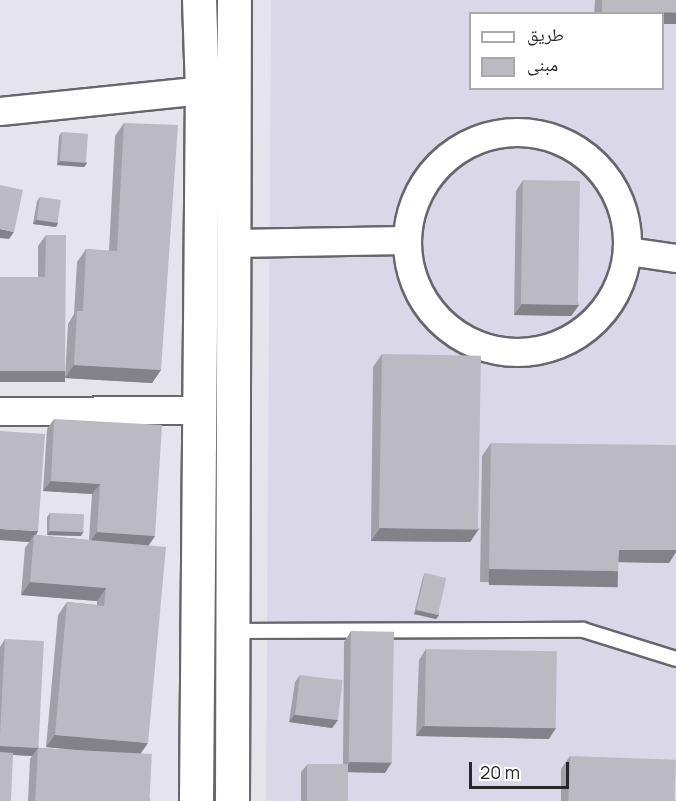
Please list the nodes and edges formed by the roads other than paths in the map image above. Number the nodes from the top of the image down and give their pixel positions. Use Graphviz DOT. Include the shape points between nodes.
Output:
graph roads {
  1 [pos="199,0"];
  2 [pos="234,0"];
  3 [pos="217,96"];
  4 [pos="0,111"];
  5 [pos="406,240"];
  6 [pos="233,243"];
  7 [pos="628,251"];
  8 [pos="676,258"];
  9 [pos="200,410"];
  10 [pos="0,411"];
  11 [pos="232,631"];
  12 [pos="676,659"];
  13 [pos="196,801"];
  14 [pos="232,801"];
  1 -- 3 [label="main road"];
  2 -- 3 [label="main road"];
  3 -- 4 [label="street"];
  3 -- 6 [label="main road"];
  3 -- 9 [label="main road"];
  5 -- 6 [label="street"];
  5 -- 7 [label="street" via="411,277 430,312 459,337 502,352 540,351 576,336 605,310 623,276"];
  5 -- 7 [label="street" via="414,198 435,166 466,143 503,132 542,134 578,149 608,178 624,213"];
  6 -- 11 [label="main road"];
  7 -- 8 [label="street"];
  9 -- 10 [label="street"];
  9 -- 13 [label="main road"];
  11 -- 12 [label="lane" via="583,630"];
  11 -- 14 [label="main road"];
}
